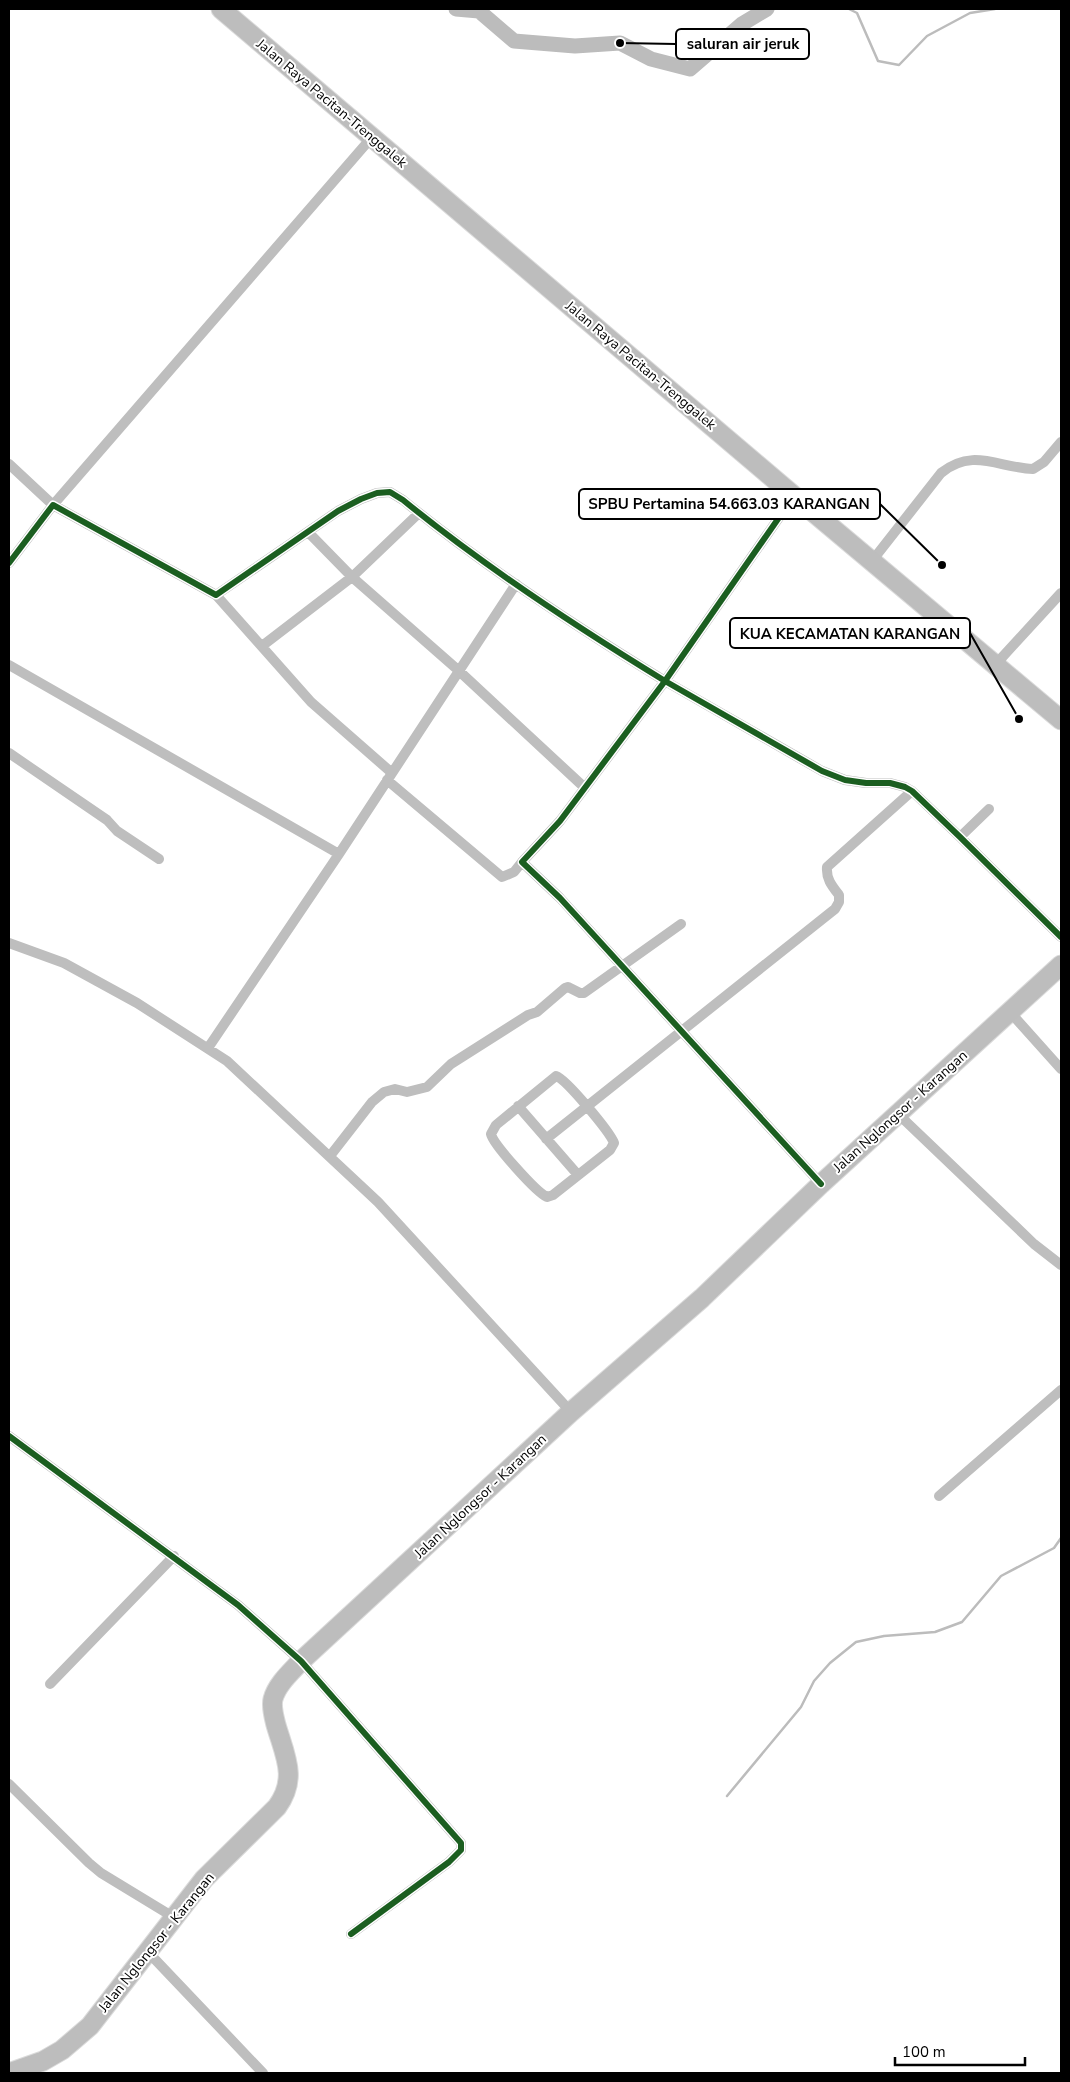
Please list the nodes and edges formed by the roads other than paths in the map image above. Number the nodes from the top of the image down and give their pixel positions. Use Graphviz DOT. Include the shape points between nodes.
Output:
graph roads {
  1 [pos="221,9"];
  2 [pos="372,137"];
  3 [pos="1061,442"];
  4 [pos="9,464"];
  5 [pos="794,496"];
  6 [pos="53,505"];
  7 [pos="419,513"];
  8 [pos="308,532"];
  9 [pos="872,561"];
  10 [pos="9,563"];
  11 [pos="352,577"];
  12 [pos="516,584"];
  13 [pos="1061,593"];
  14 [pos="216,595"];
  15 [pos="262,646"];
  16 [pos="996,664"];
  17 [pos="9,666"];
  18 [pos="458,670"];
  19 [pos="666,681"];
  20 [pos="1061,720"];
  21 [pos="9,752"];
  22 [pos="390,776"];
  23 [pos="585,788"];
  24 [pos="912,791"];
  25 [pos="989,809"];
  26 [pos="960,837"];
  27 [pos="339,854"];
  28 [pos="159,860"];
  29 [pos="522,862"];
  30 [pos="681,924"];
  31 [pos="1061,937"];
  32 [pos="9,944"];
  33 [pos="1061,965"];
  34 [pos="620,966"];
  35 [pos="1010,1012"];
  36 [pos="681,1032"];
  37 [pos="208,1048"];
  38 [pos="1061,1069"];
  39 [pos="518,1106"];
  40 [pos="586,1106"];
  41 [pos="897,1113"];
  42 [pos="546,1139"];
  43 [pos="330,1156"];
  44 [pos="578,1175"];
  45 [pos="821,1184"];
  46 [pos="1061,1266"];
  47 [pos="1061,1390"];
  48 [pos="571,1412"];
  49 [pos="9,1436"];
  50 [pos="939,1496"];
  51 [pos="174,1556"];
  52 [pos="302,1662"];
  53 [pos="50,1684"];
  54 [pos="9,1784"];
  55 [pos="178,1914"];
  56 [pos="351,1934"];
  57 [pos="147,1951"];
  58 [pos="9,2073"];
  59 [pos="263,2073"];
  1 -- 2 [label="highway, Jalan Raya Pacitan-Trenggalek"];
  2 -- 5 [label="highway, Jalan Raya Pacitan-Trenggalek"];
  2 -- 6 [label="street"];
  3 -- 9 [label="street" via="1034,469 979,460 950,465"];
  4 -- 6 [label="street"];
  5 -- 9 [label="highway, Jalan Raya Pacitan-Trenggalek"];
  5 -- 19 [label="street"];
  6 -- 10 [label="street"];
  6 -- 14 [label="street"];
  7 -- 8 [label="street" via="390,492 377,493 338,511"];
  7 -- 11 [label="street"];
  7 -- 12 [label="street"];
  8 -- 11 [label="street"];
  8 -- 14 [label="street"];
  9 -- 16 [label="highway, Jalan Raya Pacitan-Trenggalek"];
  11 -- 15 [label="street"];
  11 -- 18 [label="street"];
  12 -- 18 [label="street"];
  12 -- 19 [label="street"];
  13 -- 16 [label="street"];
  14 -- 15 [label="street"];
  15 -- 22 [label="street" via="311,702"];
  16 -- 20 [label="highway, Jalan Raya Pacitan-Trenggalek"];
  17 -- 27 [label="street"];
  18 -- 22 [label="street"];
  18 -- 23 [label="street"];
  19 -- 23 [label="street"];
  19 -- 24 [label="street" via="822,771 845,780 890,783"];
  21 -- 28 [label="street" via="108,820 117,831"];
  22 -- 27 [label="street"];
  22 -- 29 [label="street" via="502,877 514,872"];
  23 -- 29 [label="street"];
  24 -- 26 [label="street"];
  24 -- 36 [label="street" via="826,867 830,884 839,895 835,909"];
  25 -- 26 [label="street"];
  26 -- 31 [label="street"];
  27 -- 37 [label="street"];
  29 -- 34 [label="street" via="560,898"];
  30 -- 34 [label="street"];
  32 -- 37 [label="street" via="64,963 138,1002"];
  33 -- 35 [label="highway, Jalan Nglongsor - Karangan"];
  34 -- 36 [label="street"];
  34 -- 43 [label="street" via="584,993 565,988 537,1012 450,1064 427,1087 407,1092 395,1089 384,1092 372,1102"];
  35 -- 38 [label="street"];
  35 -- 41 [label="highway, Jalan Nglongsor - Karangan"];
  36 -- 40 [label="street"];
  36 -- 45 [label="street"];
  37 -- 43 [label="street" via="234,1067"];
  39 -- 40 [label="street" via="556,1076"];
  39 -- 42 [label="street"];
  39 -- 44 [label="street" via="492,1130 495,1143 547,1197"];
  40 -- 42 [label="street"];
  40 -- 44 [label="street" via="614,1143 610,1150"];
  41 -- 45 [label="highway, Jalan Nglongsor - Karangan"];
  41 -- 46 [label="street"];
  42 -- 44 [label="street"];
  43 -- 48 [label="street" via="378,1202"];
  45 -- 48 [label="highway, Jalan Nglongsor - Karangan" via="702,1298"];
  47 -- 50 [label="street"];
  48 -- 52 [label="highway, Jalan Nglongsor - Karangan"];
  49 -- 51 [label="street"];
  51 -- 52 [label="street" via="238,1605"];
  51 -- 53 [label="street"];
  52 -- 55 [label="highway, Jalan Nglongsor - Karangan" via="279,1685 273,1699 272,1710 288,1765 285,1795 204,1879"];
  52 -- 56 [label="street" via="461,1843 461,1850 449,1862"];
  54 -- 55 [label="street" via="89,1864"];
  55 -- 57 [label="highway, Jalan Nglongsor - Karangan"];
  57 -- 58 [label="highway, Jalan Nglongsor - Karangan" via="75,2041 43,2061"];
  57 -- 59 [label="street"];
}
